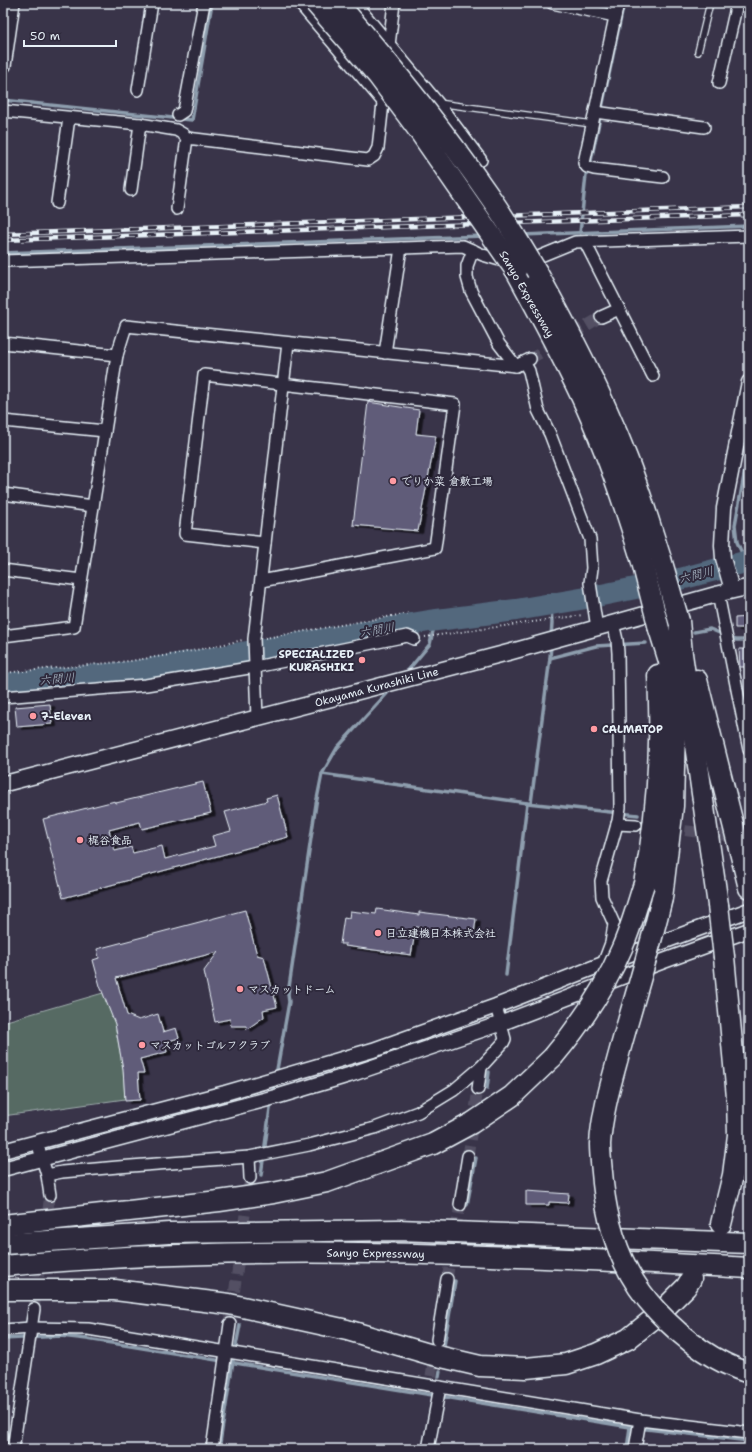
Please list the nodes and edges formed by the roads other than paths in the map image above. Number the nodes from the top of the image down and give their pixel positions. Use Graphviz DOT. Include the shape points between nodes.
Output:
graph roads {
  1 [pos="14,3"];
  2 [pos="152,3"];
  3 [pos="204,3"];
  4 [pos="299,3"];
  5 [pos="315,3"];
  6 [pos="338,3"];
  7 [pos="355,3"];
  8 [pos="394,3"];
  9 [pos="552,3"];
  10 [pos="618,3"];
  11 [pos="710,3"];
  12 [pos="737,3"];
  13 [pos="615,16"];
  14 [pos="389,42"];
  15 [pos="698,52"];
  16 [pos="6,66"];
  17 [pos="719,83"];
  18 [pos="138,90"];
  19 [pos="383,102"];
  20 [pos="438,103"];
  21 [pos="3,111"];
  22 [pos="600,112"];
  23 [pos="178,115"];
  24 [pos="69,118"];
  25 [pos="140,124"];
  26 [pos="592,124"];
  27 [pos="704,127"];
  28 [pos="188,138"];
  29 [pos="481,160"];
  30 [pos="663,177"];
  31 [pos="131,190"];
  32 [pos="56,203"];
  33 [pos="177,209"];
  34 [pos="749,236"];
  35 [pos="584,242"];
  36 [pos="400,248"];
  37 [pos="473,250"];
  38 [pos="3,261"];
  39 [pos="619,309"];
  40 [pos="602,317"];
  41 [pos="3,343"];
  42 [pos="288,343"];
  43 [pos="385,353"];
  44 [pos="117,355"];
  45 [pos="523,362"];
  46 [pos="653,376"];
  47 [pos="749,382"];
  48 [pos="282,385"];
  49 [pos="3,421"];
  50 [pos="105,431"];
  51 [pos="3,494"];
  52 [pos="93,506"];
  53 [pos="266,543"];
  54 [pos="652,561"];
  55 [pos="3,570"];
  56 [pos="81,580"];
  57 [pos="261,580"];
  58 [pos="749,587"];
  59 [pos="726,589"];
  60 [pos="595,615"];
  61 [pos="679,621"];
  62 [pos="613,624"];
  63 [pos="659,629"];
  64 [pos="3,636"];
  65 [pos="419,638"];
  66 [pos="255,664"];
  67 [pos="3,697"];
  68 [pos="257,718"];
  69 [pos="749,750"];
  70 [pos="3,784"];
  71 [pos="618,822"];
  72 [pos="636,825"];
  73 [pos="749,888"];
  74 [pos="749,910"];
  75 [pos="749,930"];
  76 [pos="604,964"];
  77 [pos="496,1006"];
  78 [pos="502,1023"];
  79 [pos="481,1066"];
  80 [pos="478,1089"];
  81 [pos="37,1142"];
  82 [pos="3,1151"];
  83 [pos="258,1155"];
  84 [pos="468,1156"];
  85 [pos="42,1159"];
  86 [pos="3,1169"];
  87 [pos="47,1175"];
  88 [pos="250,1178"];
  89 [pos="50,1195"];
  90 [pos="460,1205"];
  91 [pos="721,1224"];
  92 [pos="3,1225"];
  93 [pos="749,1243"];
  94 [pos="3,1244"];
  95 [pos="3,1266"];
  96 [pos="749,1268"];
  97 [pos="447,1279"];
  98 [pos="691,1280"];
  99 [pos="3,1290"];
  100 [pos="34,1309"];
  101 [pos="230,1324"];
  102 [pos="3,1330"];
  103 [pos="30,1334"];
  104 [pos="437,1340"];
  105 [pos="230,1356"];
  106 [pos="749,1373"];
  107 [pos="435,1388"];
  108 [pos="639,1425"];
  109 [pos="749,1433"];
  110 [pos="13,1449"];
  111 [pos="212,1449"];
  112 [pos="428,1449"];
  113 [pos="635,1449"];
  1 -- 16 [label="street"];
  2 -- 18 [label="street"];
  3 -- 23 [label="street" via="184,111"];
  4 -- 19 [label="street"];
  5 -- 54 [label="highway, Sanyo Expressway, bridge" via="378,76 419,130 516,271 582,398 627,512"];
  6 -- 54 [label="highway, Sanyo Expressway, bridge" via="440,127 491,198 537,272 597,387 627,458"];
  7 -- 14 [label="street"];
  8 -- 14 [label="street"];
  9 -- 13 [label="street"];
  10 -- 13 [label="street"];
  11 -- 15 [label="lane"];
  12 -- 17 [label="street"];
  13 -- 22 [label="street"];
  14 -- 19 [label="street"];
  14 -- 20 [label="street"];
  19 -- 28 [label="street" via="378,148 374,156 368,160"];
  20 -- 26 [label="lane"];
  20 -- 29 [label="street"];
  21 -- 24 [label="street"];
  22 -- 26 [label="street"];
  22 -- 27 [label="street"];
  24 -- 25 [label="street"];
  24 -- 32 [label="street"];
  25 -- 28 [label="street" via="176,130"];
  25 -- 31 [label="street"];
  26 -- 30 [label="street" via="584,163 590,168"];
  28 -- 33 [label="street"];
  34 -- 35 [label="street"];
  35 -- 37 [label="street" via="575,242 526,262 503,261"];
  35 -- 39 [label="street"];
  36 -- 37 [label="street" via="463,246"];
  36 -- 38 [label="street"];
  36 -- 43 [label="street"];
  37 -- 45 [label="street" via="467,266 471,291 499,344"];
  39 -- 40 [label="street"];
  39 -- 46 [label="street"];
  41 -- 44 [label="street"];
  42 -- 43 [label="street"];
  42 -- 44 [label="street" via="126,326"];
  42 -- 48 [label="street"];
  43 -- 45 [label="street"];
  44 -- 50 [label="street"];
  45 -- 60 [label="street" via="529,371 538,410 550,434 590,539 590,583"];
  47 -- 59 [label="street" via="724,508 722,544"];
  48 -- 53 [label="street"];
  48 -- 53 [label="street" via="204,376 185,534"];
  48 -- 57 [label="street" via="455,404 435,548"];
  49 -- 50 [label="street"];
  50 -- 52 [label="street"];
  51 -- 52 [label="street"];
  52 -- 56 [label="street"];
  53 -- 57 [label="street"];
  54 -- 61 [label="highway, Sanyo Expressway, bridge"];
  54 -- 63 [label="highway, Sanyo Expressway, bridge"];
  55 -- 56 [label="street"];
  56 -- 64 [label="street" via="74,627"];
  57 -- 66 [label="street" via="254,640"];
  58 -- 59 [label="main road, Okayama Kurashiki Line"];
  59 -- 62 [label="main road, Okayama Kurashiki Line"];
  59 -- 69 [label="street" via="724,629"];
  60 -- 62 [label="main road, Okayama Kurashiki Line"];
  60 -- 68 [label="main road, Okayama Kurashiki Line" via="551,641"];
  61 -- 73 [label="highway" via="690,652"];
  61 -- 91 [label="highway, bridge" via="718,905 737,1097 738,1135 733,1175"];
  62 -- 71 [label="street" via="618,653"];
  63 -- 92 [label="highway, bridge" via="657,787 651,847 644,884 622,948 602,990 574,1033 512,1096 472,1123 433,1144 327,1182 219,1201"];
  63 -- 106 [label="highway, bridge" via="669,661 675,728 673,806 662,898 604,1114 600,1144 605,1204 621,1258 649,1303 670,1326 691,1343 713,1357"];
  65 -- 66 [label="street" via="407,636"];
  66 -- 67 [label="street" via="146,684"];
  66 -- 68 [label="street"];
  68 -- 70 [label="main road, Okayama Kurashiki Line"];
  71 -- 72 [label="street"];
  71 -- 76 [label="street" via="601,881 602,897 614,924"];
  74 -- 76 [label="street"];
  75 -- 78 [label="street"];
  76 -- 77 [label="street"];
  77 -- 78 [label="street"];
  77 -- 81 [label="street" via="373,1050"];
  78 -- 79 [label="street" via="505,1039"];
  78 -- 85 [label="street" via="279,1096"];
  79 -- 80 [label="street"];
  79 -- 83 [label="street" via="454,1090 418,1112 375,1128"];
  81 -- 82 [label="street"];
  81 -- 85 [label="street"];
  83 -- 87 [label="street"];
  83 -- 88 [label="street"];
  84 -- 90 [label="street"];
  85 -- 86 [label="street"];
  85 -- 87 [label="street"];
  87 -- 89 [label="street"];
  93 -- 94 [label="highway, Sanyo Expressway" via="390,1230 169,1233"];
  95 -- 96 [label="highway, Sanyo Expressway" via="129,1256 347,1252 463,1254"];
  97 -- 104 [label="street"];
  98 -- 99 [label="highway" via="658,1315 628,1339 566,1364 526,1368 480,1366 347,1330 229,1304 115,1290"];
  100 -- 103 [label="street"];
  101 -- 105 [label="street"];
  102 -- 103 [label="street"];
  103 -- 105 [label="street" via="88,1329"];
  103 -- 110 [label="street"];
  105 -- 107 [label="street"];
  105 -- 111 [label="street"];
  107 -- 108 [label="street"];
  107 -- 112 [label="street"];
  108 -- 109 [label="street"];
  108 -- 113 [label="street"];
}
